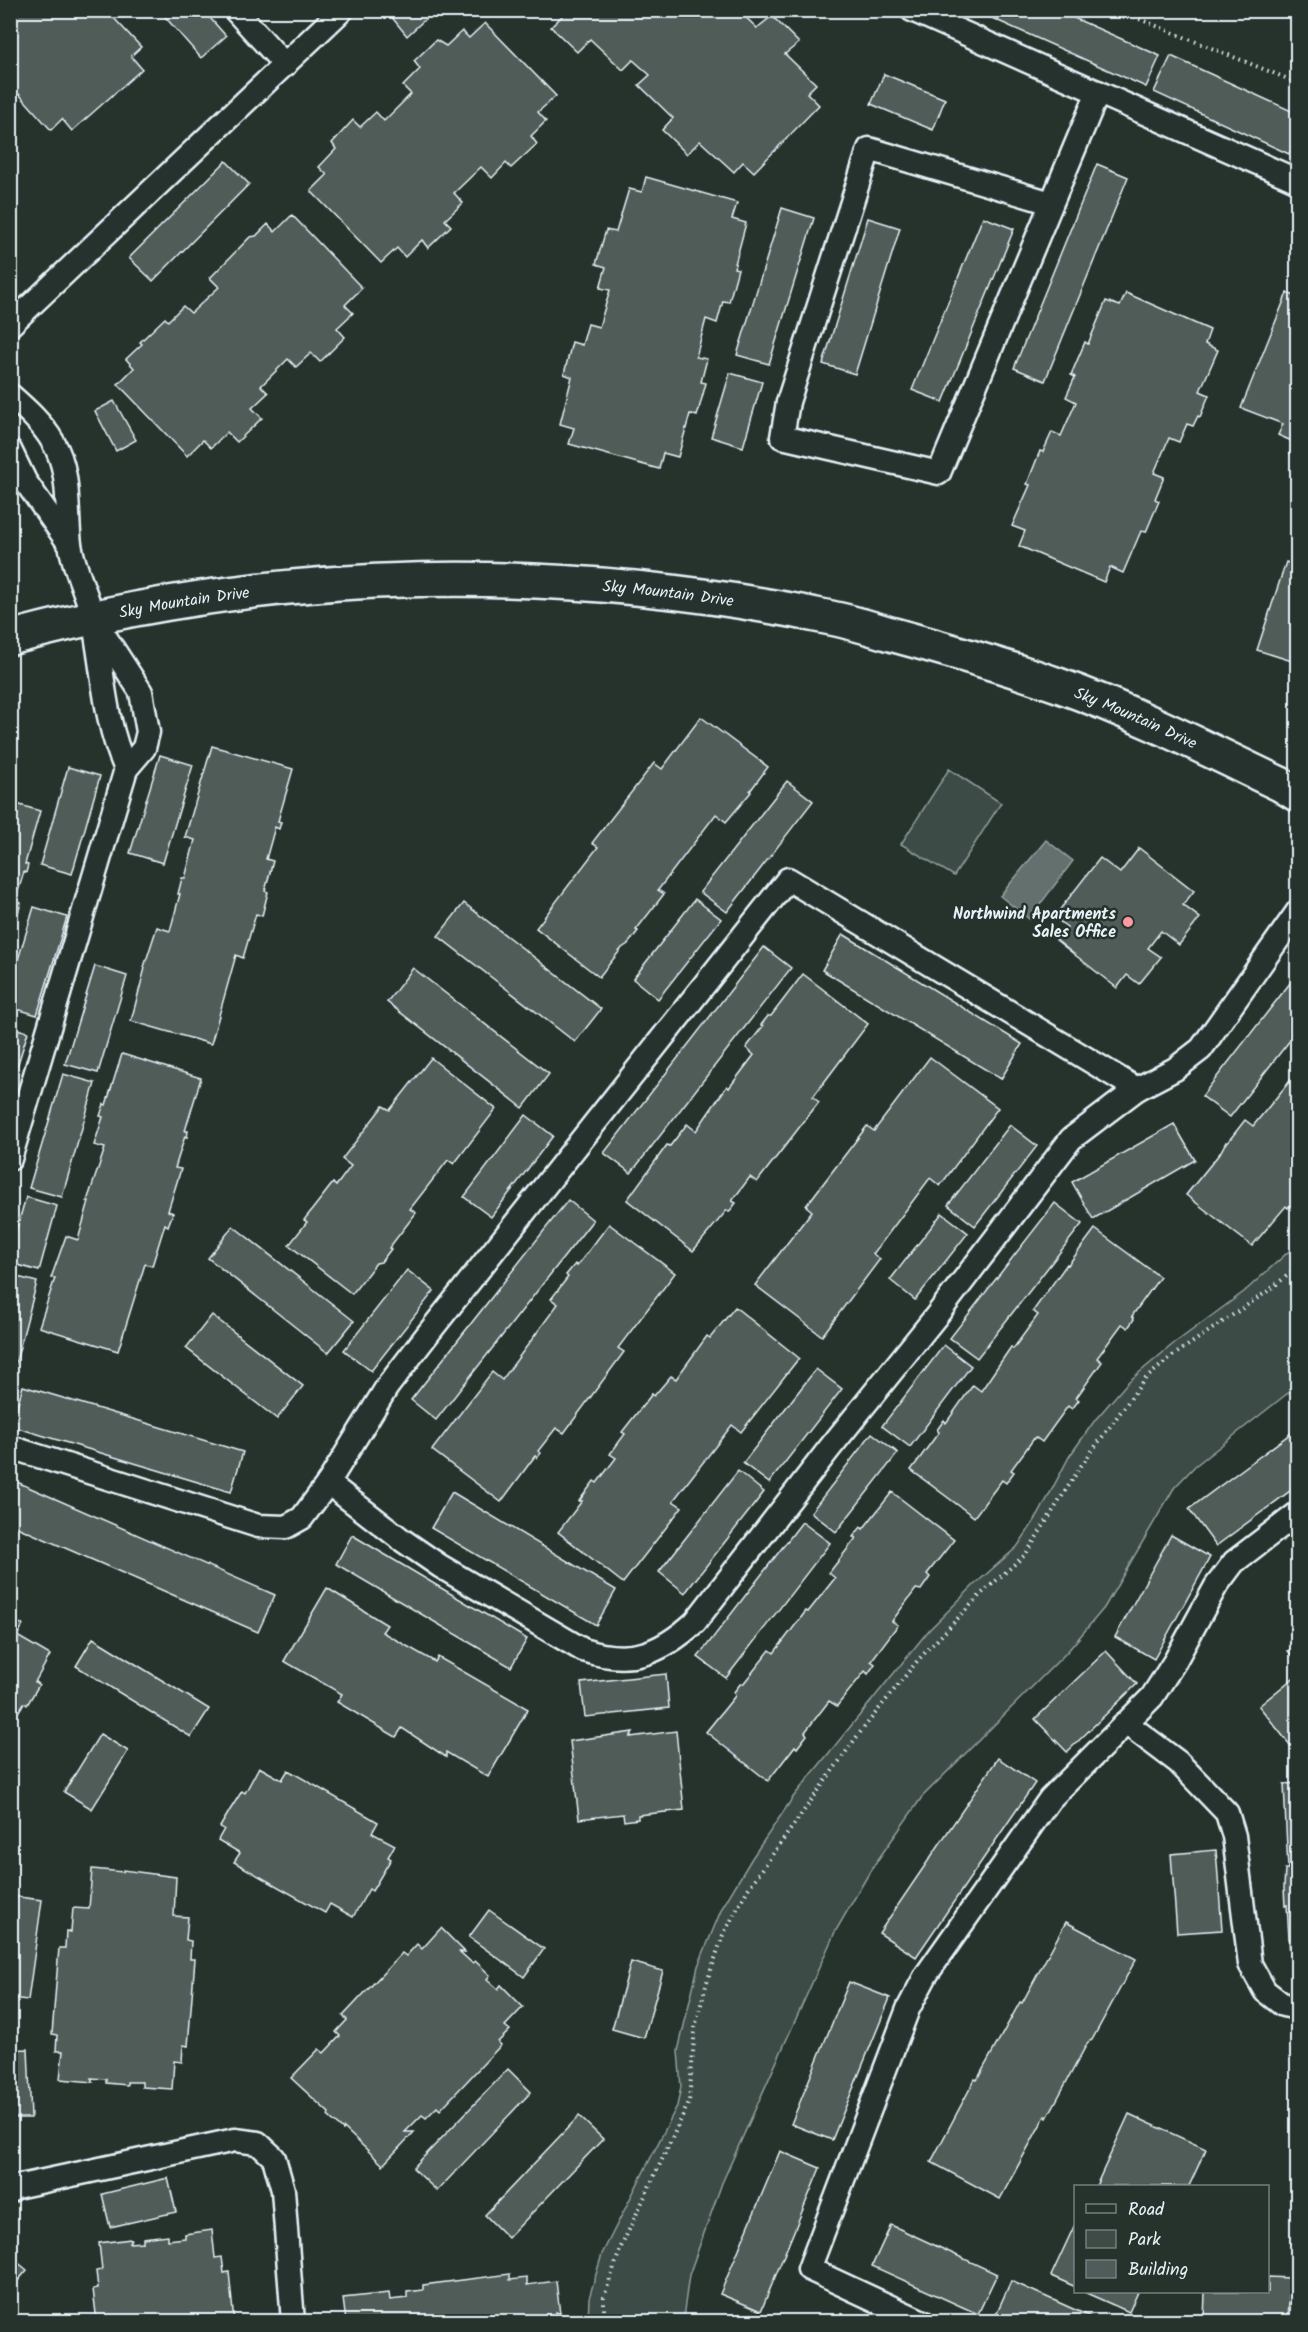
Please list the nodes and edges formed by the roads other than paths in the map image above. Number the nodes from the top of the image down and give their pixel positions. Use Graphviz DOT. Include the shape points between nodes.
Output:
graph roads {
  1 [pos="235,10"];
  2 [pos="342,10"];
  3 [pos="912,10"];
  4 [pos="285,65"];
  5 [pos="1098,92"];
  6 [pos="1298,181"];
  7 [pos="1051,203"];
  8 [pos="10,325"];
  9 [pos="10,395"];
  10 [pos="10,450"];
  11 [pos="71,546"];
  12 [pos="93,618"];
  13 [pos="10,638"];
  14 [pos="126,769"];
  15 [pos="1298,795"];
  16 [pos="1298,911"];
  17 [pos="1137,1089"];
  18 [pos="10,1159"];
  19 [pos="10,1447"];
  20 [pos="328,1483"];
  21 [pos="1298,1513"];
  22 [pos="1126,1723"];
  23 [pos="1298,2008"];
  24 [pos="10,2191"];
  25 [pos="293,2322"];
  26 [pos="923,2322"];
  1 -- 4 [label="lane"];
  2 -- 4 [label="lane"];
  3 -- 5 [label="lane"];
  4 -- 8 [label="lane"];
  5 -- 6 [label="lane"];
  5 -- 7 [label="lane"];
  7 -- 7 [label="lane" via="939,473 782,437 788,402 869,149"];
  9 -- 11 [label="lane" via="38,421 55,444 65,475"];
  10 -- 11 [label="lane" via="25,481"];
  11 -- 12 [label="lane"];
  12 -- 13 [label="street, Sky Mountain Drive"];
  12 -- 14 [label="lane" via="114,742"];
  12 -- 14 [label="lane" via="141,692 148,732 144,748"];
  12 -- 15 [label="street, Sky Mountain Drive" via="205,598 329,584 456,578 568,582 707,596 833,618 1060,685 1166,729"];
  14 -- 18 [label="lane"];
  16 -- 17 [label="lane" via="1201,1049 1175,1069"];
  17 -- 20 [label="lane" via="1071,1139 694,1622 658,1650 633,1657 602,1656 583,1650 440,1566"];
  17 -- 20 [label="lane" via="788,879 387,1387"];
  19 -- 20 [label="lane" via="258,1526 286,1527 302,1518"];
  21 -- 22 [label="lane" via="1234,1562 1152,1697"];
  22 -- 23 [label="lane" via="1178,1762 1227,1813 1234,1836 1250,1964 1265,1991 1283,2005"];
  22 -- 26 [label="lane" via="1050,1799 926,1976 908,2009 810,2269"];
  24 -- 25 [label="lane" via="235,2140 258,2143 274,2158 283,2190"];
}
